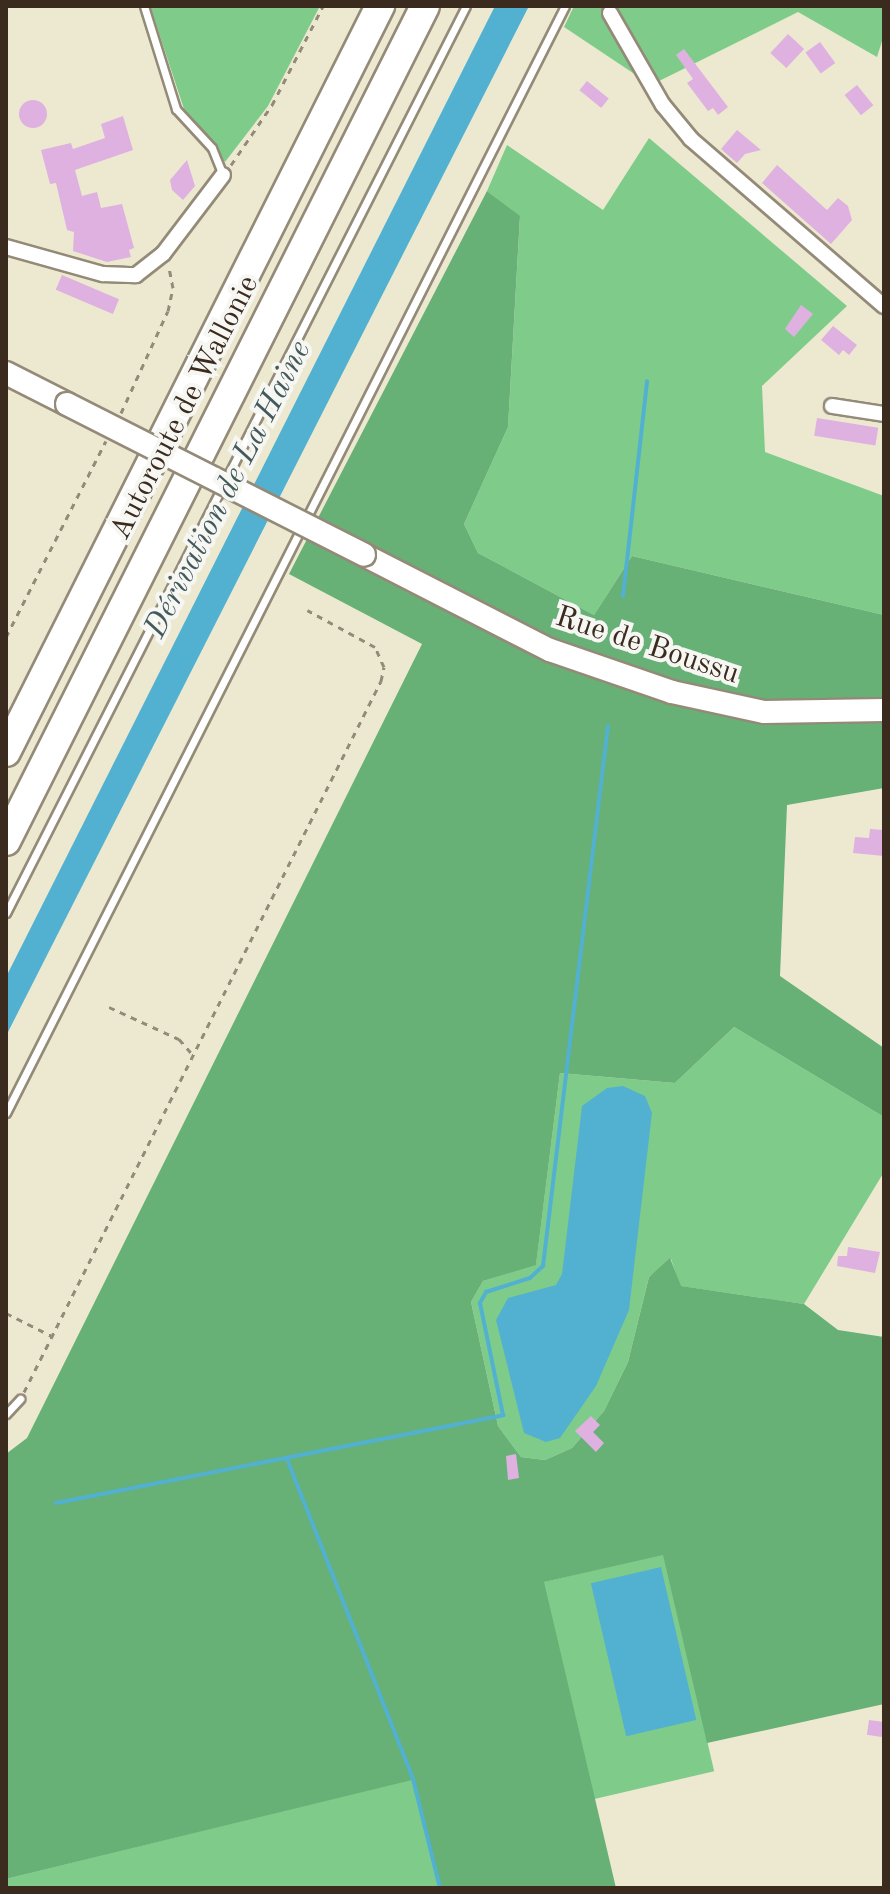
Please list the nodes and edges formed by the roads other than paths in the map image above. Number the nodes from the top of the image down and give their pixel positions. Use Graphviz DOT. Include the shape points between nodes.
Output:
graph roads {
  1 [pos="144,6"];
  2 [pos="380,6"];
  3 [pos="425,6"];
  4 [pos="466,6"];
  5 [pos="565,6"];
  6 [pos="606,10"];
  7 [pos="223,175"];
  8 [pos="6,247"];
  9 [pos="884,306"];
  10 [pos="6,373"];
  11 [pos="832,406"];
  12 [pos="884,414"];
  13 [pos="884,710"];
  14 [pos="6,752"];
  15 [pos="6,841"];
  16 [pos="6,913"];
  17 [pos="6,1113"];
  18 [pos="20,1399"];
  19 [pos="6,1414"];
  1 -- 7 [label="lane" via="176,109 212,148"];
  2 -- 14 [label="highway, Autoroute de Wallonie"];
  3 -- 15 [label="highway, Autoroute de Wallonie"];
  4 -- 16 [label="lane"];
  5 -- 17 [label="lane"];
  6 -- 9 [label="street" via="663,105 691,139"];
  7 -- 8 [label="street" via="163,254 124,278"];
  10 -- 13 [label="street, Rue de Boussu, bridge" via="550,650 672,692 764,712"];
  11 -- 12 [label="street"];
  18 -- 19 [label="lane"];
}
